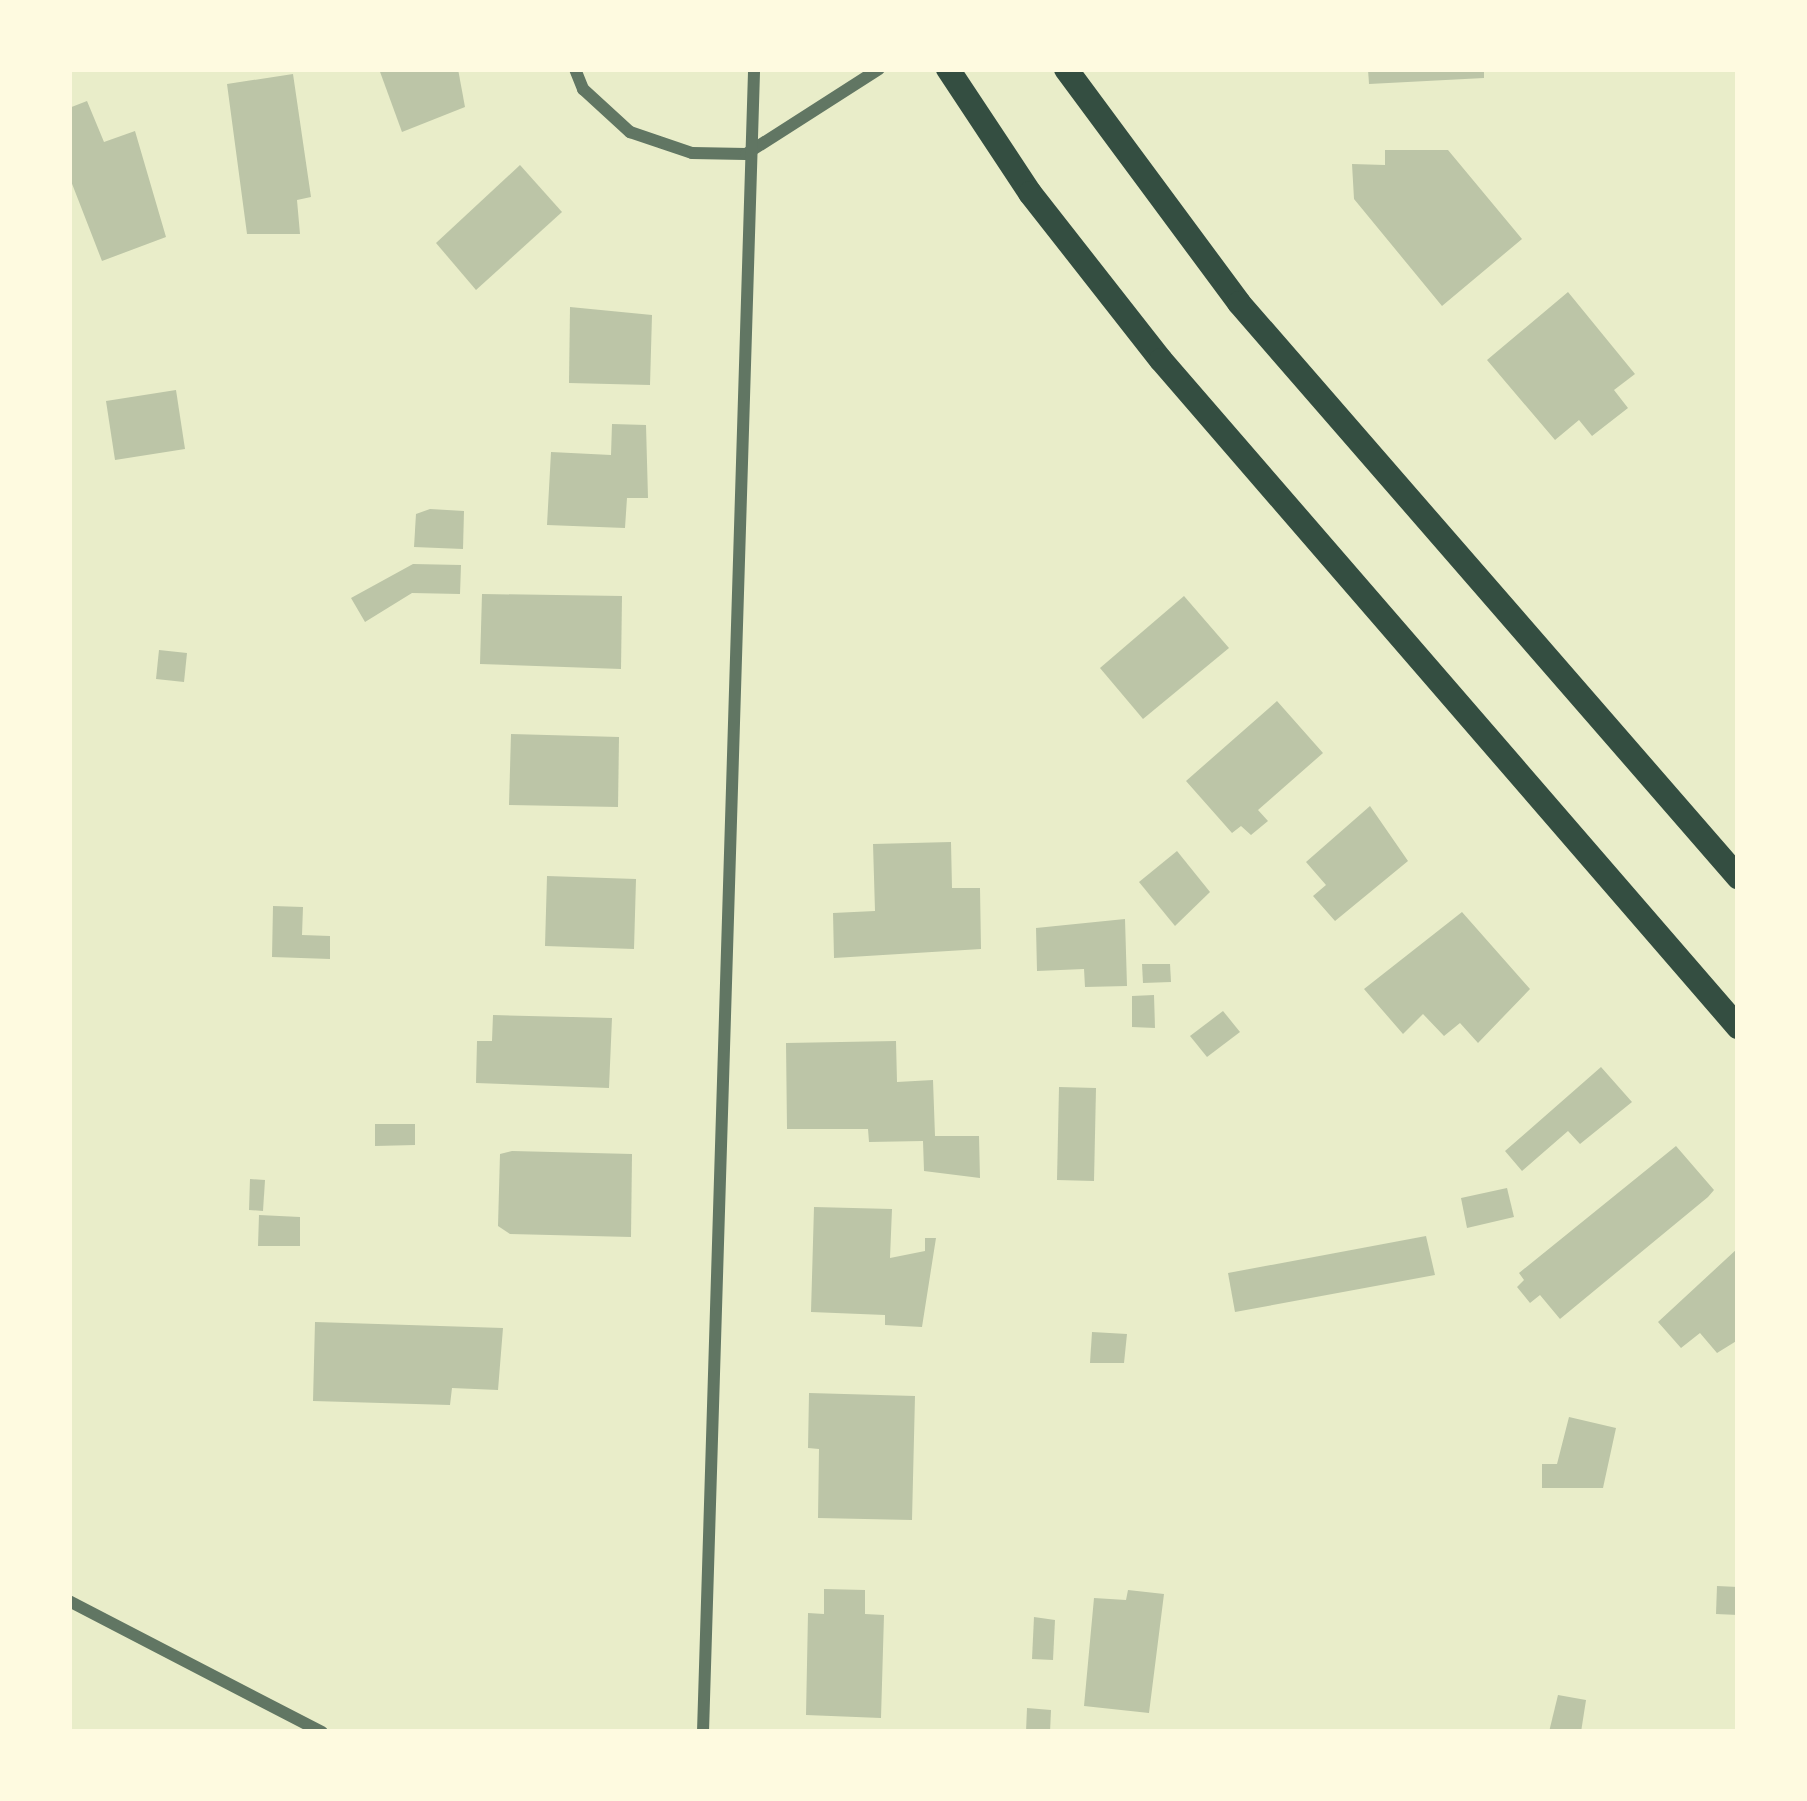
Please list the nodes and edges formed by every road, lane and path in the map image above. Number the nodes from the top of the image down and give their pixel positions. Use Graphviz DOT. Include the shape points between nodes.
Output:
graph roads {
  1 [pos="575,69"];
  2 [pos="754,69"];
  3 [pos="879,69"];
  4 [pos="948,69"];
  5 [pos="1066,69"];
  6 [pos="746,154"];
  7 [pos="1738,877"];
  8 [pos="1738,1027"];
  9 [pos="69,1601"];
  10 [pos="322,1732"];
  11 [pos="703,1732"];
  1 -- 6 [label="street" via="583,88 630,131 692,153"];
  2 -- 6 [label="street"];
  3 -- 6 [label="street"];
  4 -- 8 [label="main road" via="1030,193 1161,360"];
  5 -- 7 [label="main road" via="1239,303"];
  6 -- 11 [label="street"];
  9 -- 10 [label="street"];
}
